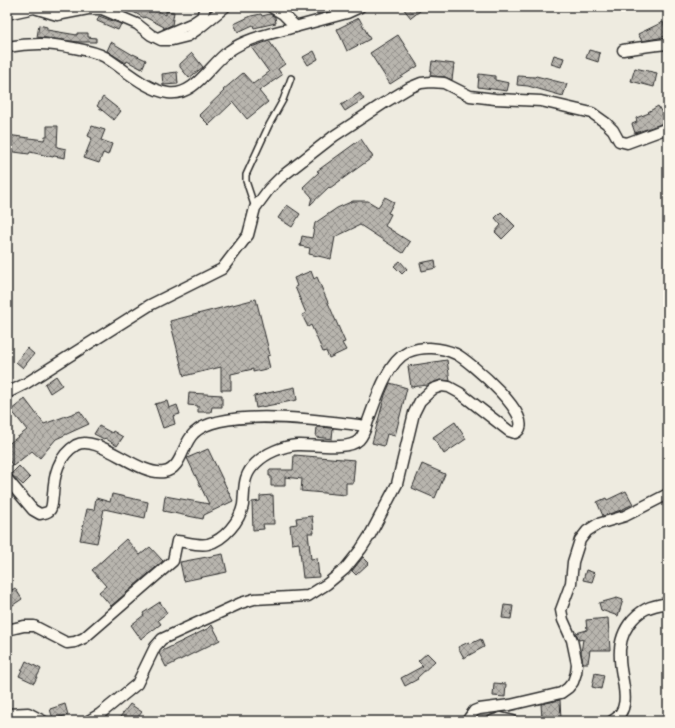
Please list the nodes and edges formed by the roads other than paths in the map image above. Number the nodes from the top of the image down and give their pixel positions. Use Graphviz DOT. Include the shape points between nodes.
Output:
graph roads {
  1 [pos="205,7"];
  2 [pos="225,7"];
  3 [pos="271,7"];
  4 [pos="360,7"];
  5 [pos="7,14"];
  6 [pos="296,27"];
  7 [pos="158,38"];
  8 [pos="668,44"];
  9 [pos="7,47"];
  10 [pos="623,50"];
  11 [pos="291,78"];
  12 [pos="668,128"];
  13 [pos="255,208"];
  14 [pos="7,393"];
  15 [pos="366,426"];
  16 [pos="7,479"];
  17 [pos="668,494"];
  18 [pos="668,603"];
  19 [pos="7,630"];
  20 [pos="7,714"];
  21 [pos="43,721"];
  22 [pos="88,721"];
  23 [pos="467,721"];
  24 [pos="492,721"];
  25 [pos="513,721"];
  26 [pos="612,721"];
  1 -- 7 [label="street" via="202,17 193,23"];
  2 -- 7 [label="street" via="188,36 172,40"];
  3 -- 6 [label="street" via="283,14"];
  4 -- 6 [label="street"];
  5 -- 7 [label="street" via="34,8 57,14 102,9 137,24"];
  6 -- 9 [label="street" via="237,46 227,52 196,83 182,92 175,93 150,86 106,58 89,51 42,44"];
  8 -- 10 [label="street"];
  11 -- 13 [label="lane" via="283,100 246,175"];
  12 -- 13 [label="street" via="627,143 619,141 613,130 592,113 541,101 470,96 444,83 421,83 384,103 334,136 280,178"];
  13 -- 14 [label="street" via="248,235 222,269 150,305"];
  15 -- 16 [label="street" via="307,418 239,418 216,422 194,433 176,464 171,470 163,472 139,466 95,444 78,444 63,457 56,470 52,507 47,513 40,514 33,510"];
  15 -- 19 [label="street" via="354,444 297,445 275,451 260,460 248,473 244,482 243,506 230,529 222,537 207,544 178,541 173,561 84,638 67,643 34,626"];
  15 -- 22 [label="street" via="376,399 400,356 417,349 437,348 456,354 499,391 514,408 520,418 521,427 516,433 509,431 460,392 442,386 433,389 420,401 414,413 397,484 370,535 345,569 308,596 254,599 162,639 155,647 137,684"];
  17 -- 23 [label="street" via="625,516 598,524 587,531 580,540 573,562 571,583 561,610 572,640 577,664 575,678 568,688 561,693 510,705 479,709 474,711"];
  18 -- 26 [label="street" via="653,605 641,611 624,631 620,644 620,660 625,699 622,711"];
  20 -- 21 [label="street" via="28,713"];
  24 -- 25 [label="street" via="501,718"];
}
